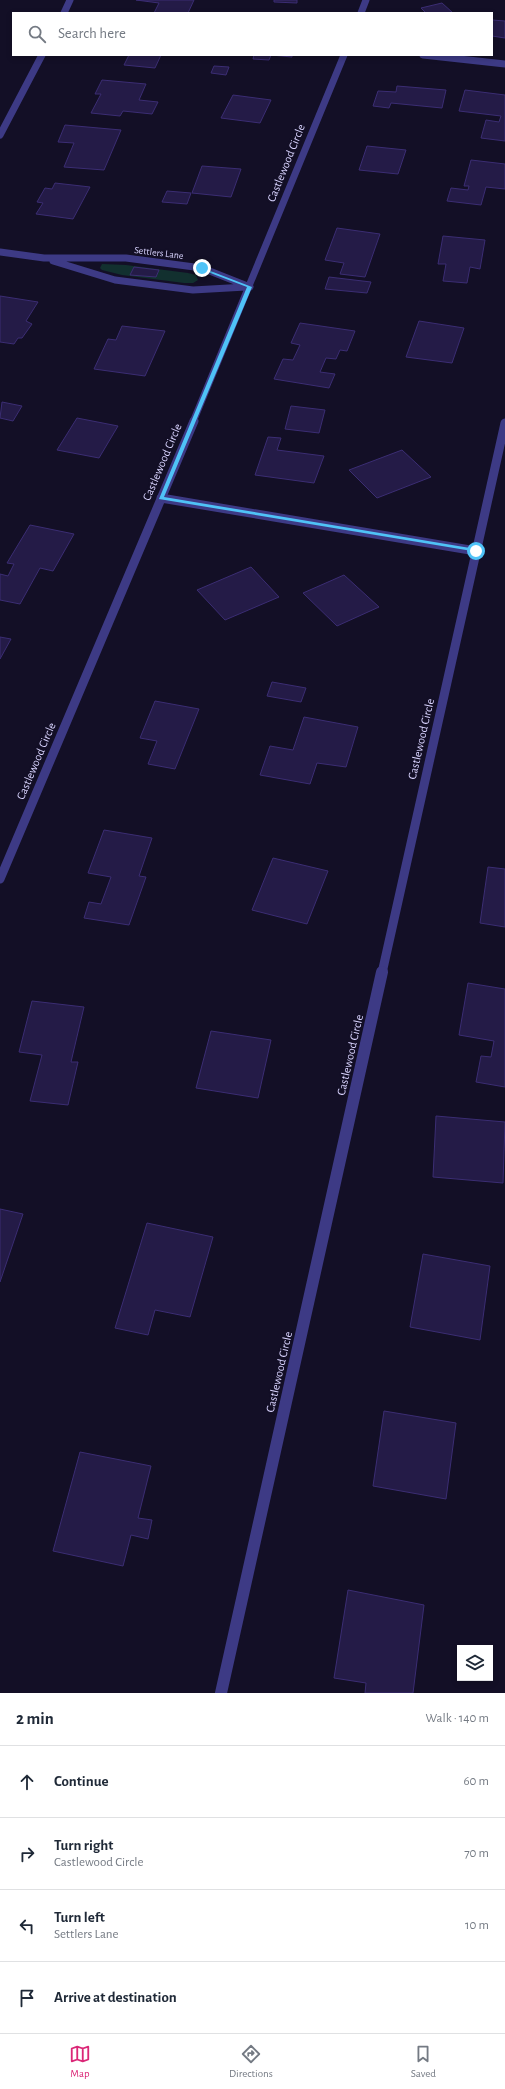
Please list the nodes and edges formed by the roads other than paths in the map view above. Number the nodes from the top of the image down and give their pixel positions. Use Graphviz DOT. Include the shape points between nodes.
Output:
graph roads {
  1 [pos="70,0"];
  2 [pos="366,0"];
  3 [pos="64,12"];
  4 [pos="361,12"];
  5 [pos="41,56"];
  6 [pos="344,56"];
  7 [pos="432,56"];
  8 [pos="505,64"];
  9 [pos="0,135"];
  10 [pos="0,252"];
  11 [pos="44,258"];
  12 [pos="250,287"];
  13 [pos="505,424"];
  14 [pos="161,498"];
  15 [pos="476,551"];
  16 [pos="0,879"];
  17 [pos="221,1693"];
  1 -- 3 [label="street"];
  2 -- 4 [label="street"];
  5 -- 9 [label="street"];
  6 -- 12 [label="street, Castlewood Circle"];
  7 -- 8 [label="street"];
  10 -- 11 [label="street, Settlers Lane"];
  11 -- 12 [label="street, Settlers Lane" via="115,280 193,290"];
  11 -- 12 [label="street, Settlers Lane" via="126,258 202,268"];
  12 -- 14 [label="street, Castlewood Circle"];
  13 -- 15 [label="street, Castlewood Circle"];
  14 -- 15 [label="street"];
  14 -- 16 [label="street, Castlewood Circle"];
  15 -- 17 [label="street, Castlewood Circle"];
}
